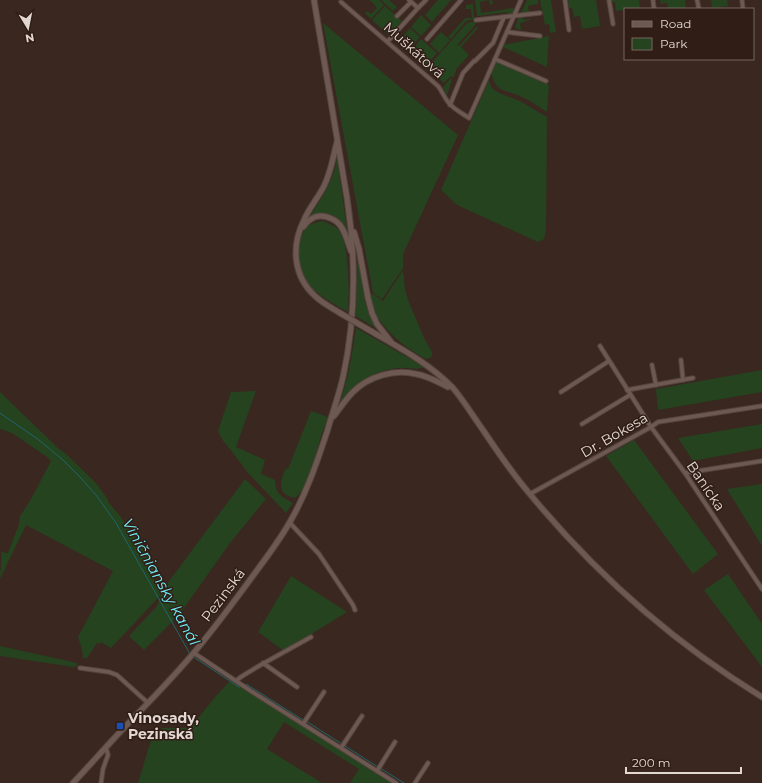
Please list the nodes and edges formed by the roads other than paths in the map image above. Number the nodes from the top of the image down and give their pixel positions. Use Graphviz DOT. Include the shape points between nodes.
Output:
graph roads {
  1 [pos="314,0"];
  2 [pos="426,0"];
  3 [pos="461,0"];
  4 [pos="521,0"];
  5 [pos="565,0"];
  6 [pos="609,0"];
  7 [pos="341,1"];
  8 [pos="410,1"];
  9 [pos="340,7"];
  10 [pos="418,8"];
  11 [pos="540,13"];
  12 [pos="397,16"];
  13 [pos="514,16"];
  14 [pos="504,17"];
  15 [pos="476,20"];
  16 [pos="613,24"];
  17 [pos="569,30"];
  18 [pos="507,32"];
  19 [pos="540,36"];
  20 [pos="427,39"];
  21 [pos="388,41"];
  22 [pos="495,59"];
  23 [pos="546,81"];
  24 [pos="450,105"];
  25 [pos="337,139"];
  26 [pos="351,222"];
  27 [pos="299,233"];
  28 [pos="353,256"];
  29 [pos="393,344"];
  30 [pos="600,346"];
  31 [pos="681,360"];
  32 [pos="609,362"];
  33 [pos="652,365"];
  34 [pos="693,378"];
  35 [pos="683,380"];
  36 [pos="656,385"];
  37 [pos="453,389"];
  38 [pos="627,390"];
  39 [pos="561,392"];
  40 [pos="630,395"];
  41 [pos="762,406"];
  42 [pos="330,420"];
  43 [pos="582,424"];
  44 [pos="652,427"];
  45 [pos="762,461"];
  46 [pos="685,473"];
  47 [pos="530,494"];
  48 [pos="290,523"];
  49 [pos="762,589"];
  50 [pos="355,610"];
  51 [pos="311,637"];
  52 [pos="192,655"];
  53 [pos="263,664"];
  54 [pos="80,668"];
  55 [pos="236,681"];
  56 [pos="298,687"];
  57 [pos="324,692"];
  58 [pos="762,697"];
  59 [pos="148,703"];
  60 [pos="362,716"];
  61 [pos="303,724"];
  62 [pos="395,742"];
  63 [pos="105,748"];
  64 [pos="341,748"];
  65 [pos="428,763"];
  66 [pos="376,771"];
  67 [pos="73,783"];
  68 [pos="101,783"];
  69 [pos="396,783"];
  70 [pos="415,783"];
  1 -- 25 [label="main road"];
  2 -- 10 [label="street"];
  3 -- 20 [label="street"];
  4 -- 13 [label="street"];
  5 -- 17 [label="street"];
  6 -- 16 [label="street"];
  7 -- 9 [label="street, Muškátová"];
  7 -- 21 [label="street, Muškátová"];
  8 -- 10 [label="street"];
  8 -- 12 [label="street"];
  10 -- 21 [label="street"];
  11 -- 13 [label="street"];
  13 -- 14 [label="street"];
  13 -- 18 [label="street"];
  14 -- 15 [label="street"];
  14 -- 24 [label="street" via="493,43 463,73"];
  18 -- 19 [label="street"];
  18 -- 22 [label="street"];
  21 -- 24 [label="street, Muškátová" via="438,86"];
  22 -- 23 [label="street"];
  22 -- 24 [label="street, Muškátová" via="469,118"];
  25 -- 26 [label="main road"];
  25 -- 27 [label="main road" via="327,179"];
  26 -- 28 [label="main road, Pezinská"];
  26 -- 29 [label="main road" via="372,313 377,324"];
  27 -- 28 [label="main road" via="306,223 315,217 332,219 341,226"];
  27 -- 29 [label="main road, bridge" via="295,256 301,278 308,289 340,313"];
  28 -- 42 [label="main road, Pezinská" via="353,310 348,350"];
  29 -- 37 [label="main road" via="432,369"];
  30 -- 32 [label="street, Banícka"];
  31 -- 35 [label="street"];
  32 -- 38 [label="street, Banícka"];
  32 -- 39 [label="street"];
  33 -- 36 [label="street"];
  34 -- 35 [label="street"];
  35 -- 36 [label="street"];
  36 -- 38 [label="street"];
  37 -- 42 [label="main road" via="416,374 385,374 355,390"];
  37 -- 47 [label="main road"];
  38 -- 40 [label="street, Banícka"];
  40 -- 43 [label="street"];
  40 -- 44 [label="street, Banícka"];
  41 -- 44 [label="street, Dr. Bokesa" via="658,422"];
  42 -- 48 [label="main road, Pezinská" via="316,466"];
  44 -- 46 [label="street, Banícka"];
  44 -- 47 [label="street, Dr. Bokesa"];
  45 -- 46 [label="street"];
  46 -- 49 [label="street, Banícka"];
  47 -- 58 [label="main road" via="587,558 632,600 703,657"];
  48 -- 50 [label="street" via="319,554"];
  48 -- 52 [label="main road, Pezinská"];
  51 -- 53 [label="street"];
  52 -- 55 [label="street"];
  52 -- 59 [label="main road, Pezinská"];
  53 -- 55 [label="street"];
  53 -- 56 [label="street"];
  54 -- 59 [label="street" via="117,675"];
  55 -- 61 [label="street"];
  57 -- 61 [label="street"];
  59 -- 63 [label="main road, Pezinská"];
  60 -- 64 [label="street"];
  61 -- 64 [label="street"];
  62 -- 66 [label="street"];
  63 -- 67 [label="main road, Pezinská"];
  63 -- 68 [label="street" via="108,755"];
  64 -- 66 [label="street"];
  65 -- 70 [label="street"];
  66 -- 69 [label="street"];
}
